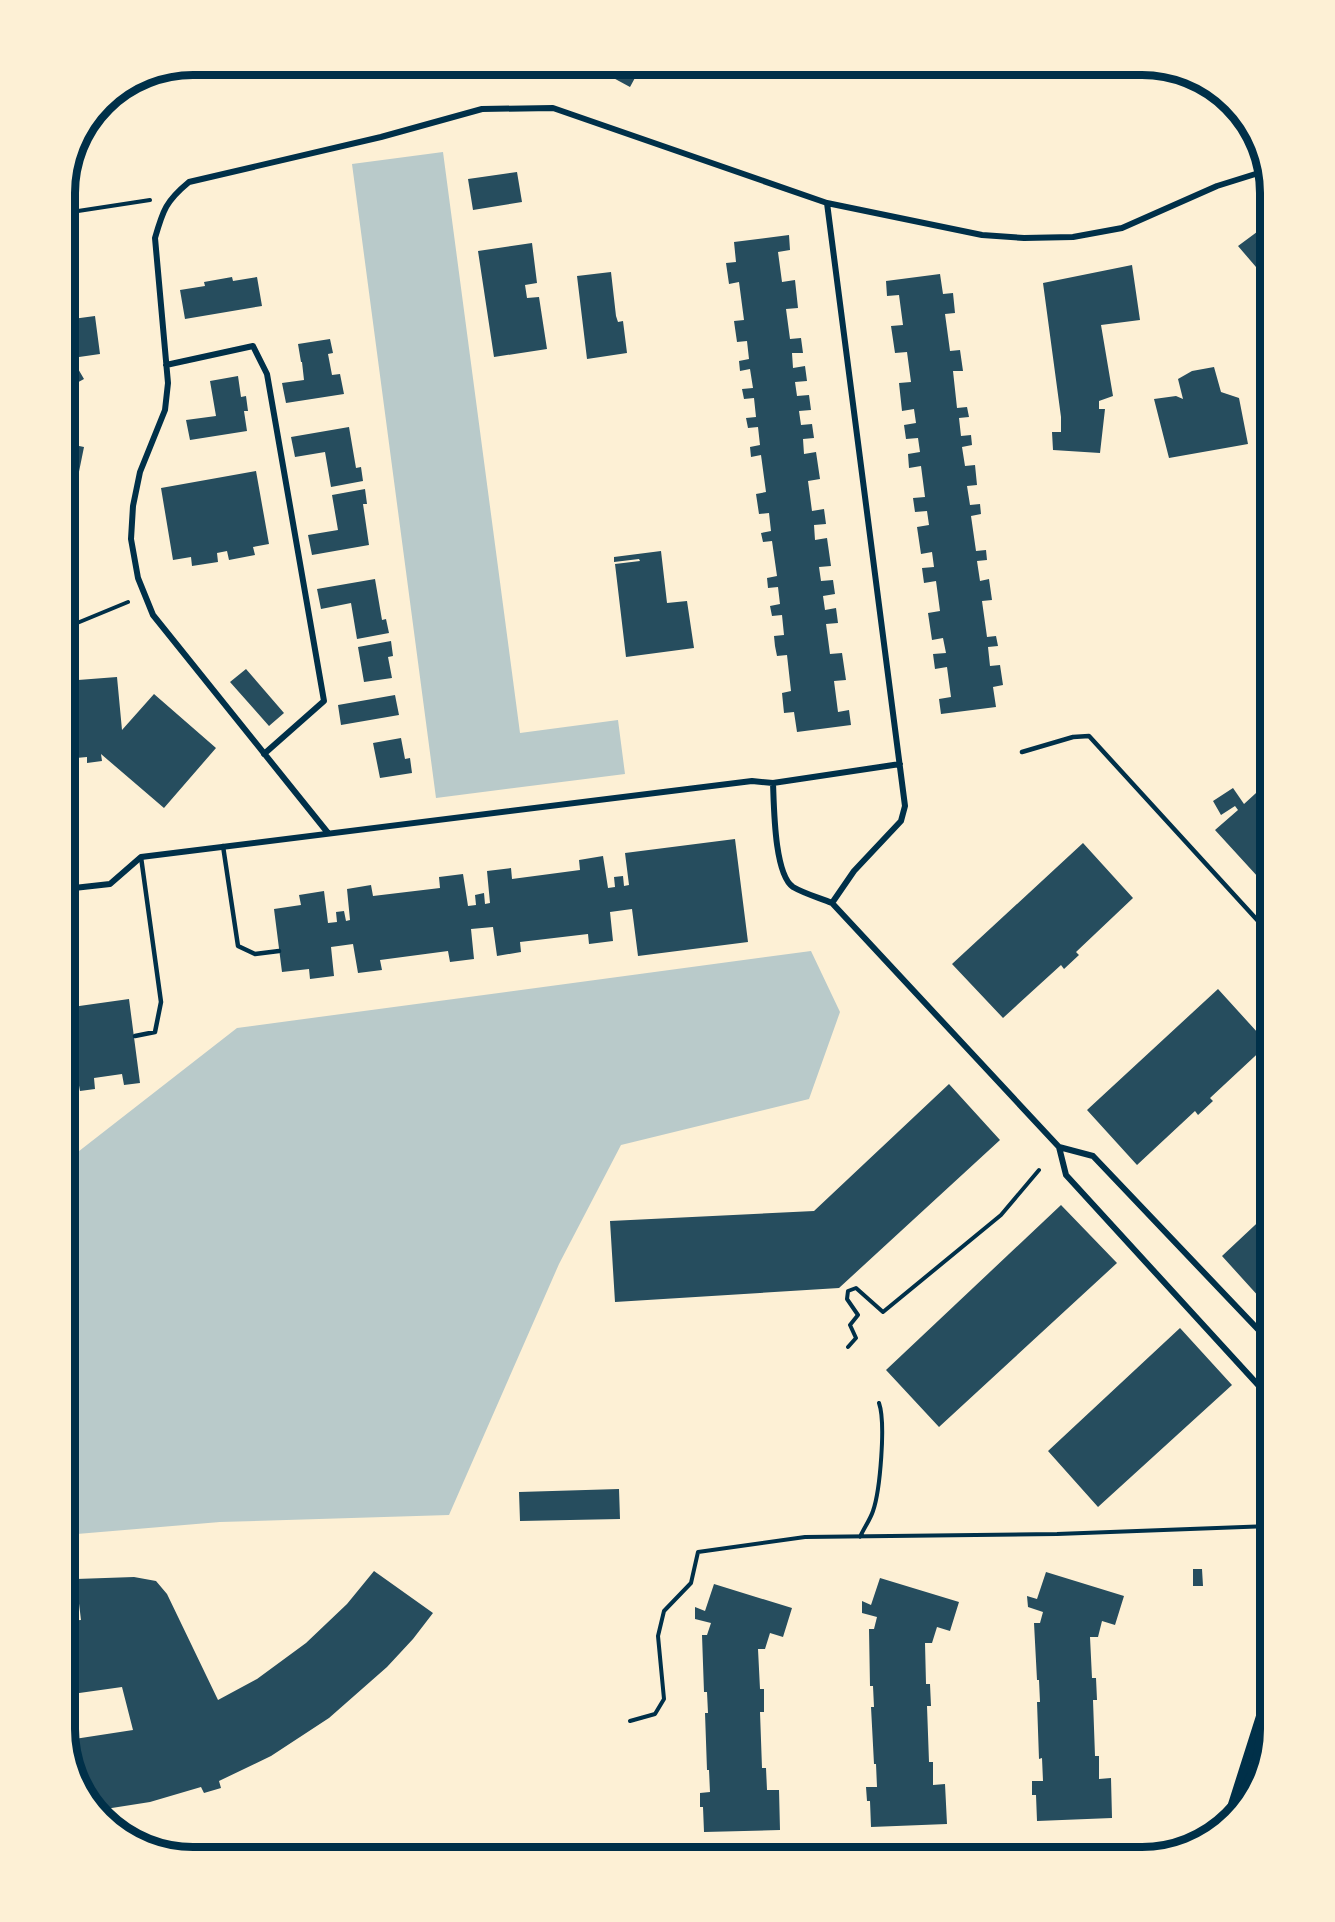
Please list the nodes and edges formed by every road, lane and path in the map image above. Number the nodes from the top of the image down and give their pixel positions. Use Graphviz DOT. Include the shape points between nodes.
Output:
graph roads {
  1 [pos="1258,173"];
  2 [pos="171,196"];
  3 [pos="827,203"];
  4 [pos="75,211"];
  5 [pos="166,365"];
  6 [pos="145,595"];
  7 [pos="75,624"];
  8 [pos="1022,752"];
  9 [pos="264,754"];
  10 [pos="900,764"];
  11 [pos="773,783"];
  12 [pos="328,833"];
  13 [pos="223,846"];
  14 [pos="141,858"];
  15 [pos="75,887"];
  16 [pos="832,903"];
  17 [pos="1260,923"];
  18 [pos="279,951"];
  19 [pos="135,1036"];
  20 [pos="1059,1147"];
  21 [pos="1039,1170"];
  22 [pos="1260,1331"];
  23 [pos="848,1347"];
  24 [pos="1260,1387"];
  25 [pos="879,1403"];
  26 [pos="1260,1526"];
  27 [pos="860,1536"];
  28 [pos="1260,1719"];
  29 [pos="630,1721"];
  30 [pos="1233,1804"];
  1 -- 3 [label="street" via="1217,186 1122,228 1073,237 982,235"];
  2 -- 3 [label="street" via="189,182 482,110 553,108"];
  2 -- 4 [label="path"];
  2 -- 5 [label="street" via="155,238"];
  3 -- 10 [label="street"];
  5 -- 6 [label="street" via="165,410 140,472 133,506 131,539"];
  5 -- 9 [label="street" via="253,346 267,374 324,701"];
  6 -- 7 [label="path"];
  6 -- 9 [label="street" via="153,615"];
  8 -- 17 [label="lane" via="1089,736"];
  9 -- 12 [label="street"];
  10 -- 11 [label="street"];
  10 -- 16 [label="street" via="905,806 901,821 854,871"];
  11 -- 12 [label="street" via="752,781"];
  11 -- 16 [label="street" via="774,827 783,870 791,886"];
  12 -- 13 [label="street"];
  13 -- 14 [label="street"];
  13 -- 18 [label="lane" via="238,946 255,954"];
  14 -- 15 [label="street" via="110,884"];
  14 -- 19 [label="lane" via="161,1002 155,1032"];
  16 -- 20 [label="street"];
  20 -- 22 [label="street" via="1093,1156"];
  20 -- 24 [label="street" via="1066,1175"];
  21 -- 23 [label="path" via="1001,1215 883,1312 856,1288 848,1291 847,1299 858,1315 850,1325 856,1338"];
  25 -- 27 [label="path" via="881,1458 873,1509"];
  26 -- 27 [label="path"];
  27 -- 29 [label="path" via="805,1538 698,1552 691,1583 664,1611 658,1636 664,1699 655,1714"];
  28 -- 30 [label="street"];
}
